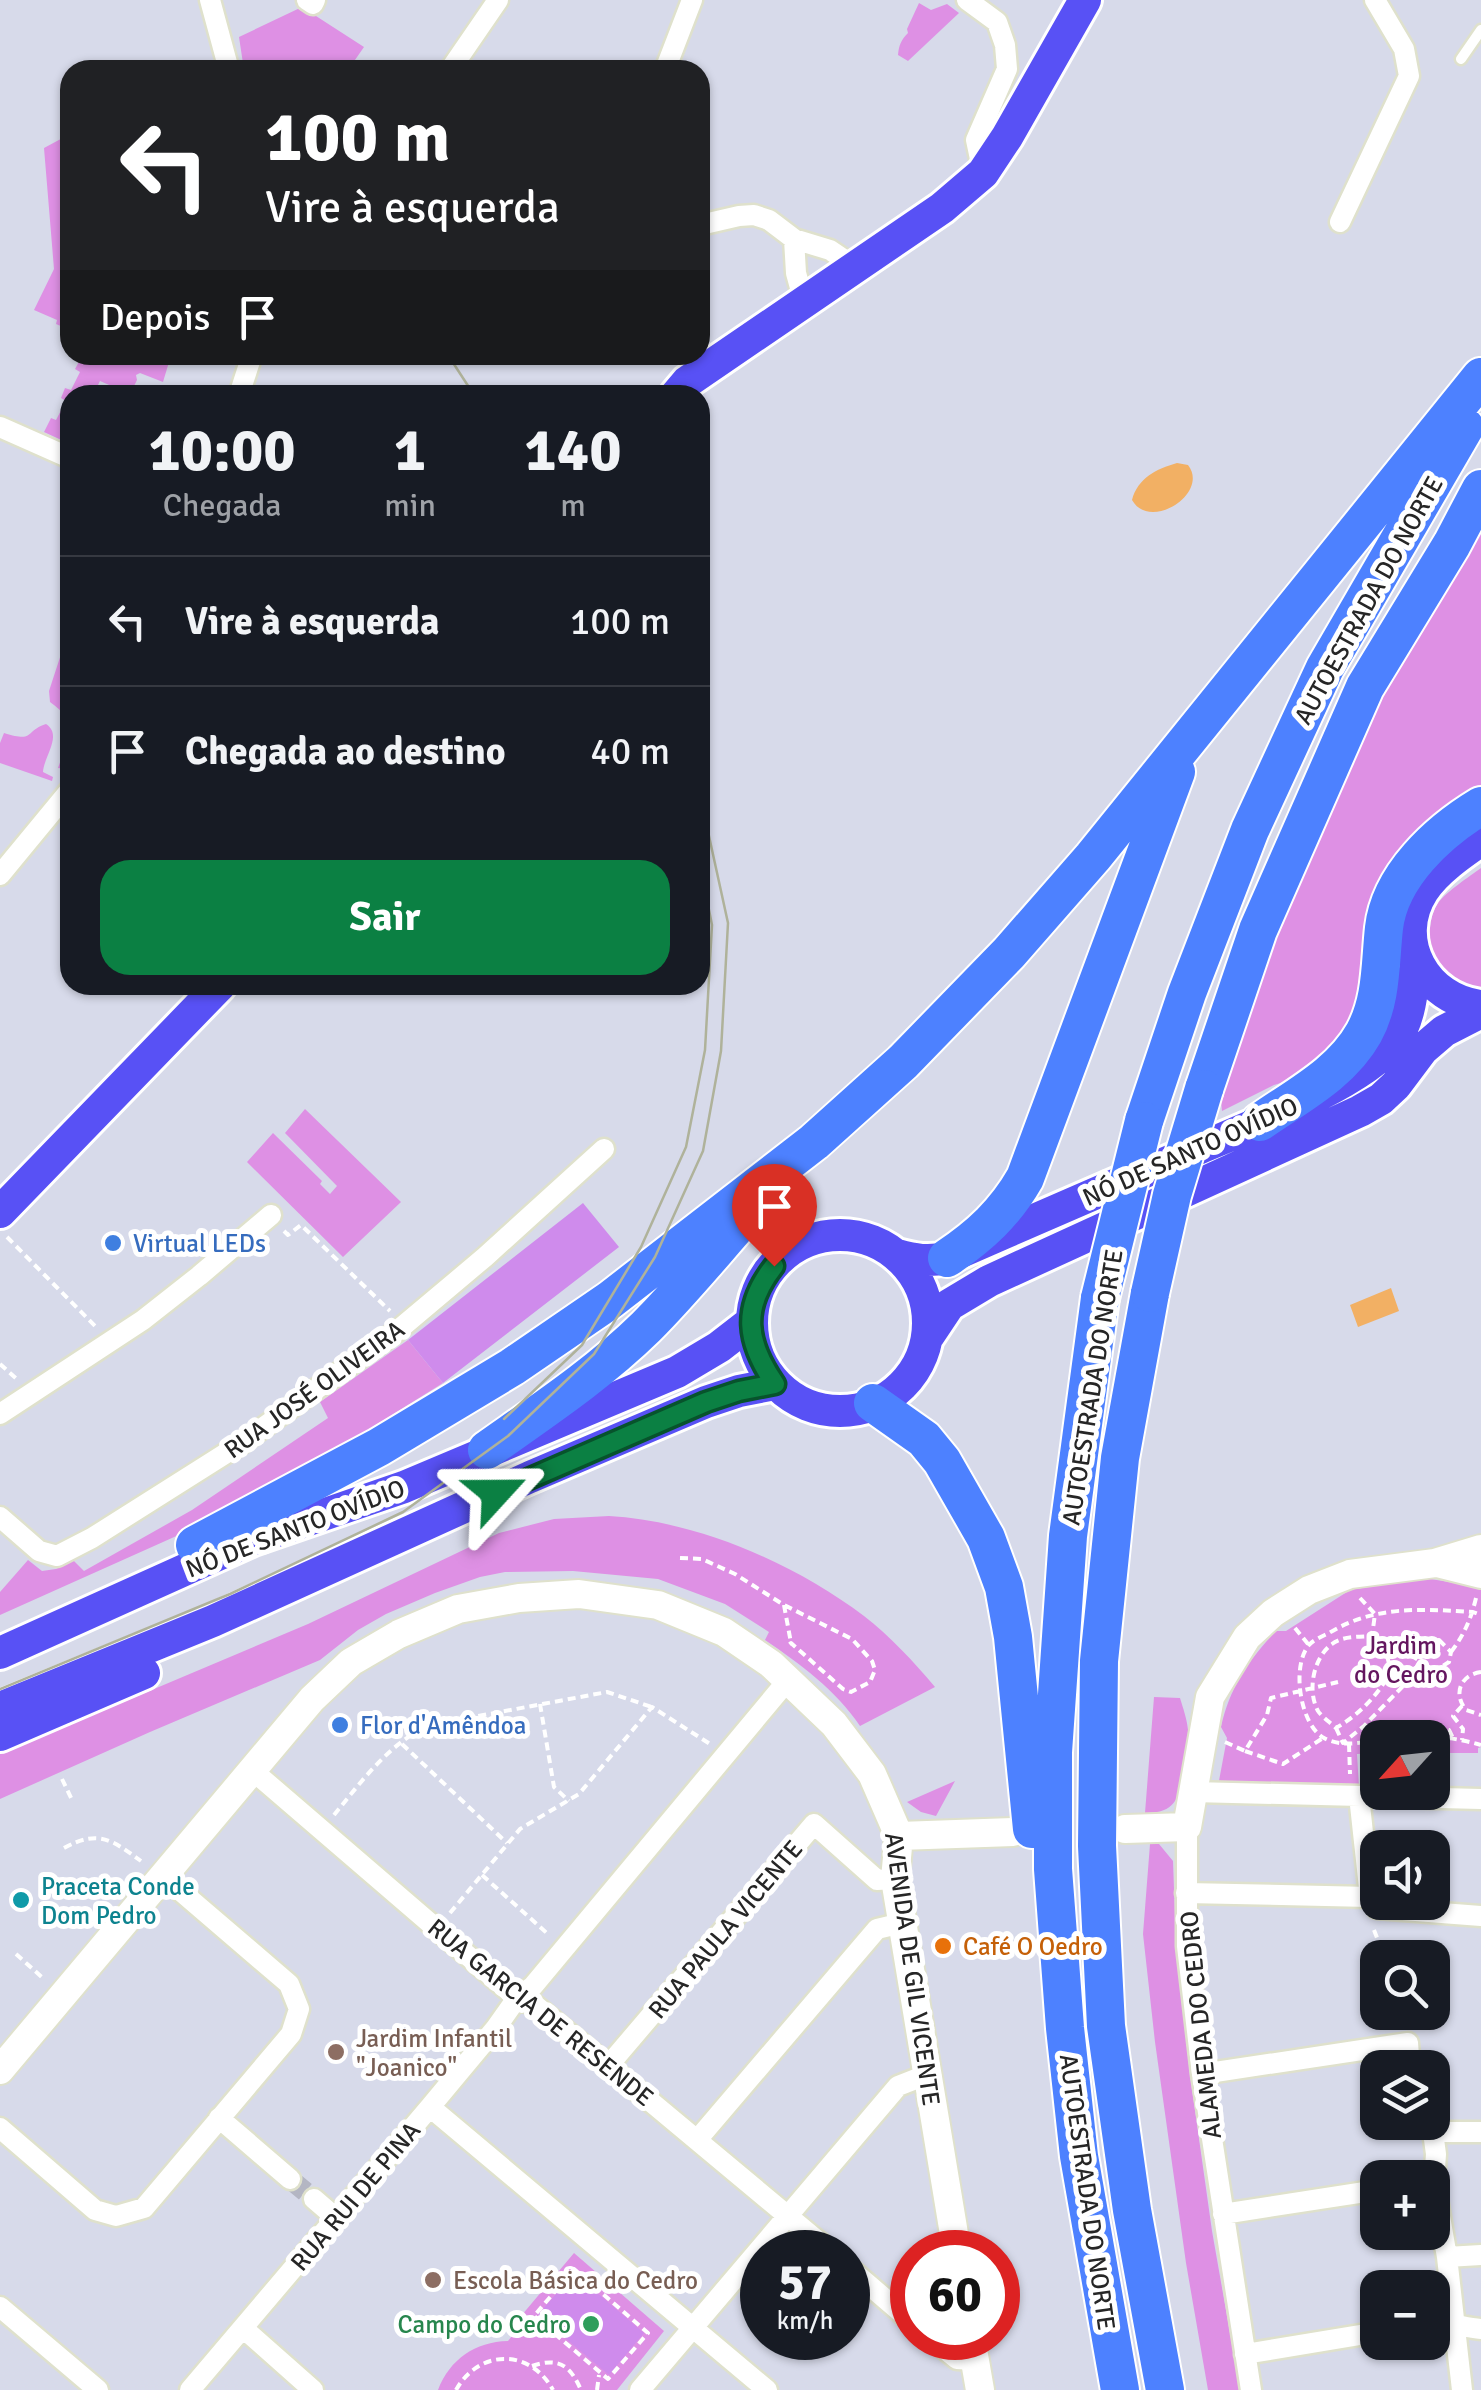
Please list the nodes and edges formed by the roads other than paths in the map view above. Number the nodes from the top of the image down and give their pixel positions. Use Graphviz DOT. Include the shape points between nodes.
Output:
graph roads {
  1 [pos="210,0"];
  2 [pos="307,0"];
  3 [pos="315,0"];
  4 [pos="498,0"];
  5 [pos="692,0"];
  6 [pos="967,0"];
  7 [pos="1085,0"];
  8 [pos="1376,0"];
  9 [pos="1481,30"];
  10 [pos="1460,59"];
  11 [pos="226,60"];
  12 [pos="457,60"];
  13 [pos="669,60"];
  14 [pos="983,172"];
  15 [pos="1340,222"];
  16 [pos="710,223"];
  17 [pos="794,240"];
  18 [pos="855,267"];
  19 [pos="804,302"];
  20 [pos="1481,378"];
  21 [pos="684,385"];
  22 [pos="1481,399"];
  23 [pos="0,427"];
  24 [pos="60,454"];
  25 [pos="1481,489"];
  26 [pos="1481,506"];
  27 [pos="1452,544"];
  28 [pos="1187,741"];
  29 [pos="60,802"];
  30 [pos="1481,806"];
  31 [pos="1481,840"];
  32 [pos="0,875"];
  33 [pos="1416,962"];
  34 [pos="210,995"];
  35 [pos="1481,1009"];
  36 [pos="1260,1122"];
  37 [pos="814,1142"];
  38 [pos="604,1149"];
  39 [pos="0,1212"];
  40 [pos="270,1215"];
  41 [pos="896,1255"];
  42 [pos="947,1258"];
  43 [pos="750,1324"];
  44 [pos="929,1335"];
  45 [pos="775,1384"];
  46 [pos="873,1404"];
  47 [pos="0,1414"];
  48 [pos="488,1450"];
  49 [pos="530,1478"];
  50 [pos="404,1487"];
  51 [pos="0,1517"];
  52 [pos="195,1544"];
  53 [pos="1481,1549"];
  54 [pos="1435,1563"];
  55 [pos="1481,1574"];
  56 [pos="0,1630"];
  57 [pos="0,1653"];
  58 [pos="788,1680"];
  59 [pos="0,1708"];
  60 [pos="0,1734"];
  61 [pos="252,1770"];
  62 [pos="1193,1792"];
  63 [pos="1355,1796"];
  64 [pos="1481,1799"];
  65 [pos="1187,1826"];
  66 [pos="1125,1829"];
  67 [pos="1361,1830"];
  68 [pos="1013,1832"];
  69 [pos="899,1836"];
  70 [pos="152,1868"];
  71 [pos="895,1879"];
  72 [pos="1186,1894"];
  73 [pos="1360,1902"];
  74 [pos="1450,1912"];
  75 [pos="1481,1916"];
  76 [pos="902,1923"];
  77 [pos="1059,1959"];
  78 [pos="517,1998"];
  79 [pos="1360,2050"];
  80 [pos="1361,2050"];
  81 [pos="1409,2050"];
  82 [pos="608,2066"];
  83 [pos="0,2070"];
  84 [pos="1202,2074"];
  85 [pos="926,2075"];
  86 [pos="430,2107"];
  87 [pos="219,2118"];
  88 [pos="0,2128"];
  89 [pos="1450,2129"];
  90 [pos="1481,2132"];
  91 [pos="697,2140"];
  92 [pos="290,2179"];
  93 [pos="1360,2193"];
  94 [pos="314,2199"];
  95 [pos="1223,2214"];
  96 [pos="787,2216"];
  97 [pos="336,2218"];
  98 [pos="804,2230"];
  99 [pos="953,2230"];
  100 [pos="1446,2250"];
  101 [pos="1481,2255"];
  102 [pos="1447,2256"];
  103 [pos="870,2286"];
  104 [pos="890,2303"];
  105 [pos="0,2307"];
  106 [pos="1450,2324"];
  107 [pos="1455,2327"];
  108 [pos="243,2328"];
  109 [pos="692,2328"];
  110 [pos="1481,2329"];
  111 [pos="1360,2335"];
  112 [pos="1245,2354"];
  113 [pos="975,2360"];
  114 [pos="98,2390"];
  115 [pos="190,2390"];
  116 [pos="314,2390"];
  117 [pos="640,2390"];
  118 [pos="767,2390"];
  119 [pos="980,2390"];
  120 [pos="1120,2390"];
  121 [pos="1165,2390"];
  122 [pos="1252,2390"];
  123 [pos="1462,2390"];
  1 -- 11 [label="street"];
  2 -- 3 [label="street"];
  4 -- 12 [label="street"];
  5 -- 13 [label="street"];
  6 -- 14 [label="street" via="996,22 1008,68 976,140"];
  7 -- 14 [label="main road"];
  8 -- 15 [label="street" via="1404,48 1409,76"];
  9 -- 10 [label="lane"];
  14 -- 18 [label="main road"];
  16 -- 17 [label="street" via="754,216"];
  17 -- 18 [label="street" via="830,250"];
  17 -- 19 [label="street"];
  18 -- 19 [label="main road"];
  19 -- 21 [label="main road"];
  20 -- 28 [label="highway"];
  22 -- 77 [label="highway, AUTOESTRADA DO NORTE, bridge" via="1325,668 1250,830 1144,1121 1100,1298 1068,1536 1054,1752"];
  23 -- 24 [label="street"];
  25 -- 27 [label="highway, AUTOESTRADA DO NORTE"];
  26 -- 27 [label="highway"];
  27 -- 121 [label="highway, AUTOESTRADA DO NORTE, bridge" via="1365,687 1258,930 1172,1195 1120,1458 1099,1661 1097,1846 1106,2026"];
  28 -- 37 [label="highway" via="1009,953"];
  28 -- 42 [label="highway" via="1024,1178 1001,1214"];
  29 -- 32 [label="street"];
  30 -- 36 [label="highway" via="1398,883 1384,928 1378,993 1354,1049"];
  31 -- 33 [label="main road, NÓ DE SANTO OVÍDIO" via="1424,890 1411,923"];
  33 -- 35 [label="main road" via="1444,993"];
  33 -- 36 [label="main road, NÓ DE SANTO OVÍDIO" via="1405,1022 1379,1058"];
  34 -- 39 [label="main road"];
  35 -- 44 [label="main road" via="1444,1031 1380,1099 988,1281 949,1306"];
  36 -- 42 [label="main road, NÓ DE SANTO OVÍDIO"];
  37 -- 48 [label="highway" via="645,1328"];
  37 -- 52 [label="highway" via="512,1367 379,1447"];
  38 -- 51 [label="street, RUA JOSÉ OLIVEIRA" via="404,1324 239,1445 92,1538 57,1556 40,1552"];
  40 -- 47 [label="street" via="110,1342"];
  41 -- 42 [label="main road, NÓ DE SANTO OVÍDIO"];
  41 -- 43 [label="main road" via="852,1236 799,1247 766,1275"];
  41 -- 44 [label="main road" via="923,1292"];
  43 -- 45 [label="main road"];
  43 -- 48 [label="main road, NÓ DE SANTO OVÍDIO" via="677,1372"];
  44 -- 46 [label="main road" via="920,1361"];
  45 -- 46 [label="main road" via="816,1407"];
  45 -- 49 [label="main road" via="726,1394"];
  46 -- 77 [label="highway" via="924,1439 942,1461 986,1538 1004,1587 1034,1844"];
  48 -- 50 [label="main road, NÓ DE SANTO OVÍDIO"];
  49 -- 59 [label="main road, NÓ DE SANTO OVÍDIO"];
  49 -- 60 [label="main road" via="455,1531 230,1637"];
  50 -- 52 [label="main road" via="300,1506"];
  50 -- 57 [label="main road, NÓ DE SANTO OVÍDIO" via="253,1539"];
  52 -- 56 [label="main road"];
  53 -- 54 [label="street, ALAMEDA DO CEDRO"];
  54 -- 55 [label="street, ALAMEDA DO CEDRO"];
  54 -- 62 [label="street, ALAMEDA DO CEDRO" via="1350,1574 1273,1612 1247,1638 1210,1697"];
  58 -- 61 [label="street, AVENIDA DE GIL VICENTE" via="724,1632 658,1604 579,1594 519,1598 458,1609 351,1662"];
  58 -- 69 [label="street, AVENIDA DE GIL VICENTE" via="872,1774"];
  58 -- 78 [label="street, RUA RUI DE PINA"];
  61 -- 70 [label="street, AVENIDA DE GIL VICENTE"];
  61 -- 78 [label="street, RUA GARCIA DE RESENDE"];
  62 -- 63 [label="street"];
  62 -- 65 [label="street, ALAMEDA DO CEDRO"];
  63 -- 64 [label="street"];
  63 -- 67 [label="street"];
  65 -- 66 [label="street"];
  65 -- 72 [label="street, ALAMEDA DO CEDRO"];
  68 -- 69 [label="street"];
  69 -- 71 [label="street, AVENIDA DE GIL VICENTE"];
  70 -- 83 [label="street, AVENIDA DE GIL VICENTE"];
  70 -- 87 [label="street" via="289,1984 299,2009 291,2034"];
  71 -- 76 [label="street, AVENIDA DE GIL VICENTE"];
  71 -- 82 [label="street, RUA PAULA VICENTE" via="877,1880 814,1824"];
  72 -- 73 [label="street"];
  72 -- 84 [label="street, ALAMEDA DO CEDRO"];
  74 -- 75 [label="street"];
  76 -- 85 [label="street, AVENIDA DE GIL VICENTE"];
  76 -- 91 [label="street" via="877,1929"];
  77 -- 120 [label="highway, AUTOESTRADA DO NORTE" via="1079,2156"];
  78 -- 82 [label="street, RUA GARCIA DE RESENDE"];
  78 -- 86 [label="street, RUA RUI DE PINA"];
  79 -- 84 [label="street"];
  80 -- 81 [label="street" via="1408,2043"];
  82 -- 91 [label="street, RUA GARCIA DE RESENDE"];
  84 -- 95 [label="street, ALAMEDA DO CEDRO"];
  85 -- 96 [label="street" via="898,2086"];
  85 -- 99 [label="street, AVENIDA DE GIL VICENTE"];
  86 -- 97 [label="street, RUA RUI DE PINA"];
  86 -- 109 [label="street"];
  87 -- 88 [label="street" via="144,2208 116,2216 95,2210"];
  87 -- 92 [label="street"];
  89 -- 90 [label="street"];
  91 -- 96 [label="street, RUA GARCIA DE RESENDE"];
  93 -- 95 [label="street"];
  94 -- 97 [label="street"];
  95 -- 112 [label="street, ALAMEDA DO CEDRO"];
  96 -- 98 [label="street, RUA GARCIA DE RESENDE"];
  96 -- 109 [label="street"];
  97 -- 108 [label="street, RUA RUI DE PINA"];
  100 -- 102 [label="street"];
  101 -- 102 [label="street"];
  102 -- 107 [label="street"];
  103 -- 104 [label="street"];
  105 -- 114 [label="street"];
  106 -- 107 [label="street"];
  107 -- 110 [label="street"];
  107 -- 123 [label="street"];
  108 -- 115 [label="street, RUA RUI DE PINA"];
  108 -- 116 [label="street"];
  109 -- 117 [label="street"];
  109 -- 118 [label="street"];
  111 -- 112 [label="street"];
  112 -- 122 [label="street, ALAMEDA DO CEDRO"];
  113 -- 119 [label="street"];
}
